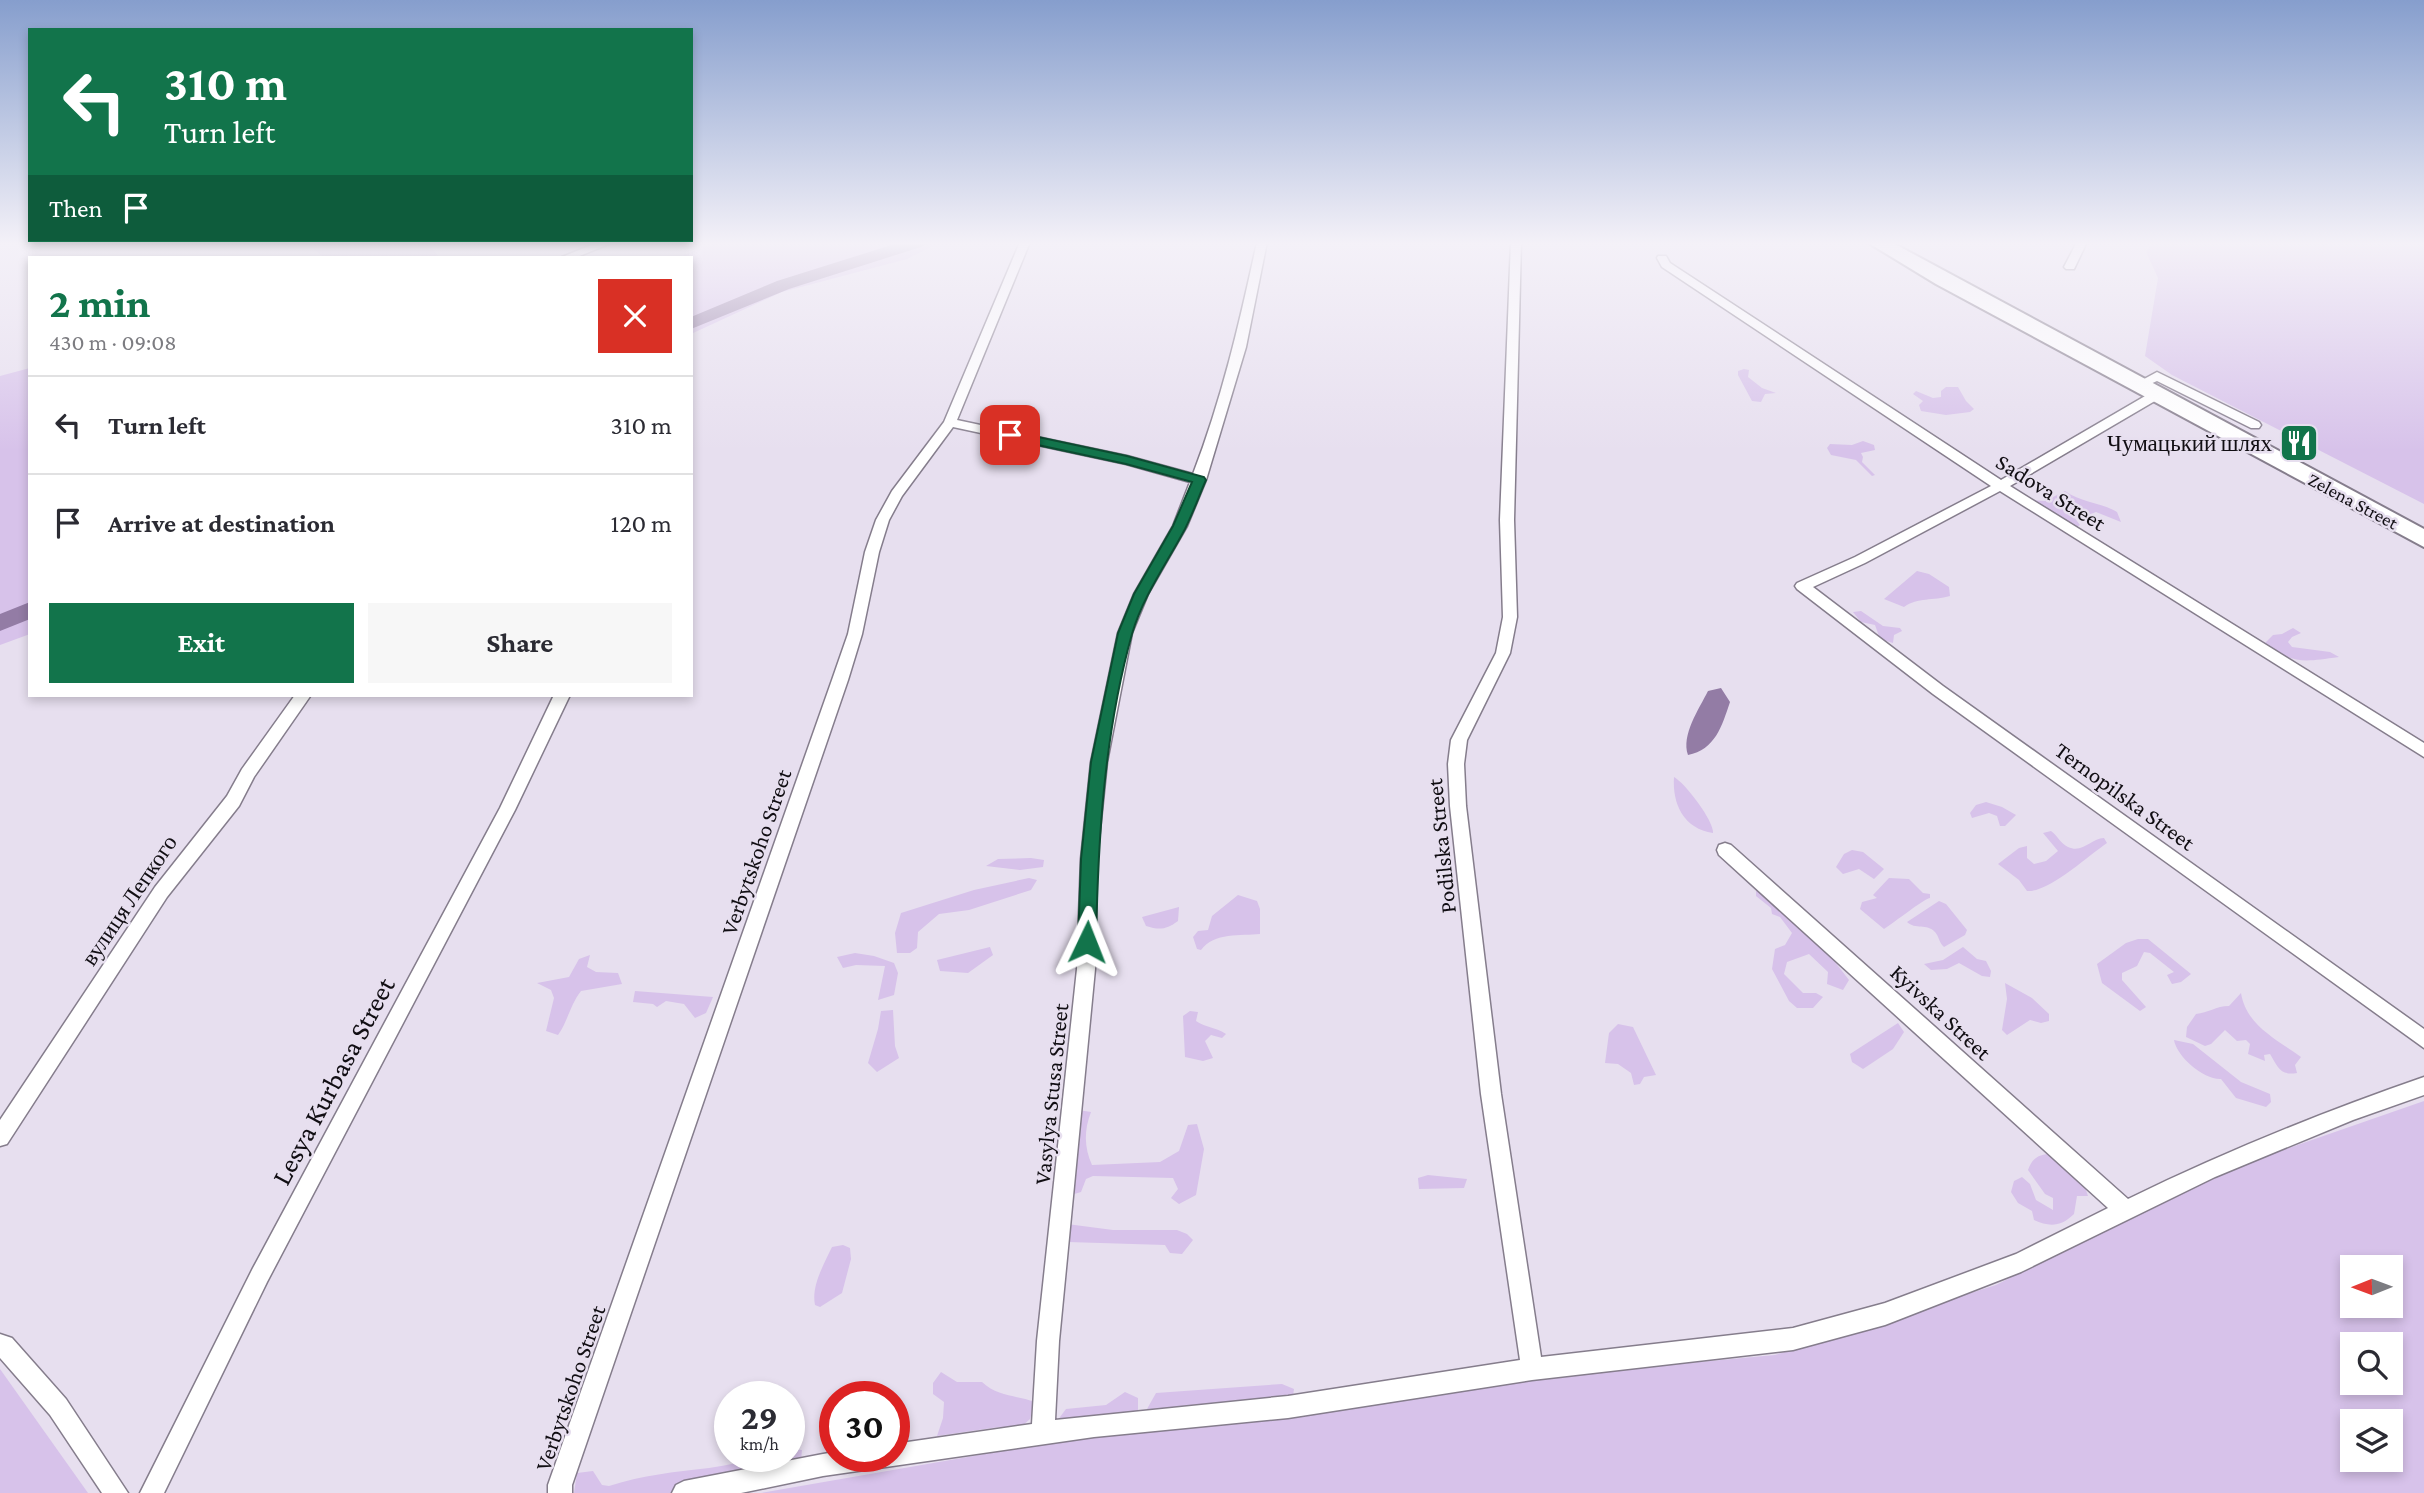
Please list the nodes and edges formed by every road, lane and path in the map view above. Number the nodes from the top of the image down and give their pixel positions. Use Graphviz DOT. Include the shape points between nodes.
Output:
graph roads {
  1 [pos="996,312"];
  2 [pos="1247,312"];
  3 [pos="1514,312"];
  4 [pos="1735,312"];
  5 [pos="2004,312"];
  6 [pos="2147,390"];
  7 [pos="950,422"];
  8 [pos="2255,425"];
  9 [pos="1199,480"];
  10 [pos="2002,485"];
  11 [pos="2424,539"];
  12 [pos="302,697"];
  13 [pos="561,697"];
  14 [pos="2424,751"];
  15 [pos="1725,850"];
  16 [pos="2424,1040"];
  17 [pos="2424,1086"];
  18 [pos="0,1137"];
  19 [pos="2125,1210"];
  20 [pos="0,1345"];
  21 [pos="1532,1369"];
  22 [pos="1044,1434"];
  23 [pos="910,1453"];
  24 [pos="819,1466"];
  25 [pos="116,1493"];
  26 [pos="152,1493"];
  27 [pos="560,1493"];
  28 [pos="684,1493"];
  1 -- 7 [label="street, Verbytskoho Street"];
  2 -- 9 [label="street, Vasylya Stusa Street"];
  3 -- 21 [label="street, Podilska Street" via="1507,520 1510,617 1503,653 1459,740 1456,764 1491,1094"];
  4 -- 10 [label="street, Sadova Street"];
  5 -- 6 [label="highway, Zelena Street"];
  6 -- 8 [label="street" via="2157,376"];
  6 -- 10 [label="street"];
  6 -- 11 [label="highway, Zelena Street"];
  7 -- 9 [label="street"];
  7 -- 27 [label="street, Verbytskoho Street" via="890,504 877,536 840,680 559,1485"];
  9 -- 22 [label="street, Vasylya Stusa Street" via="1125,633 1099,762 1089,859 1086,970 1048,1341"];
  10 -- 14 [label="street, Sadova Street"];
  10 -- 16 [label="street, Ternopilska Street" via="1860,561 1802,586 1938,690"];
  12 -- 18 [label="street, вулиця Лепкого" via="233,801 161,892"];
  13 -- 26 [label="street, Lesya Kurbasa Street" via="507,810 260,1275"];
  15 -- 19 [label="street, Kyivska Street"];
  17 -- 19 [label="street" via="2208,1170"];
  19 -- 21 [label="street" via="2021,1262 1927,1299 1807,1335"];
  20 -- 25 [label="street" via="58,1407"];
  21 -- 22 [label="street" via="1288,1407"];
  22 -- 23 [label="street"];
  24 -- 28 [label="street"];
}
